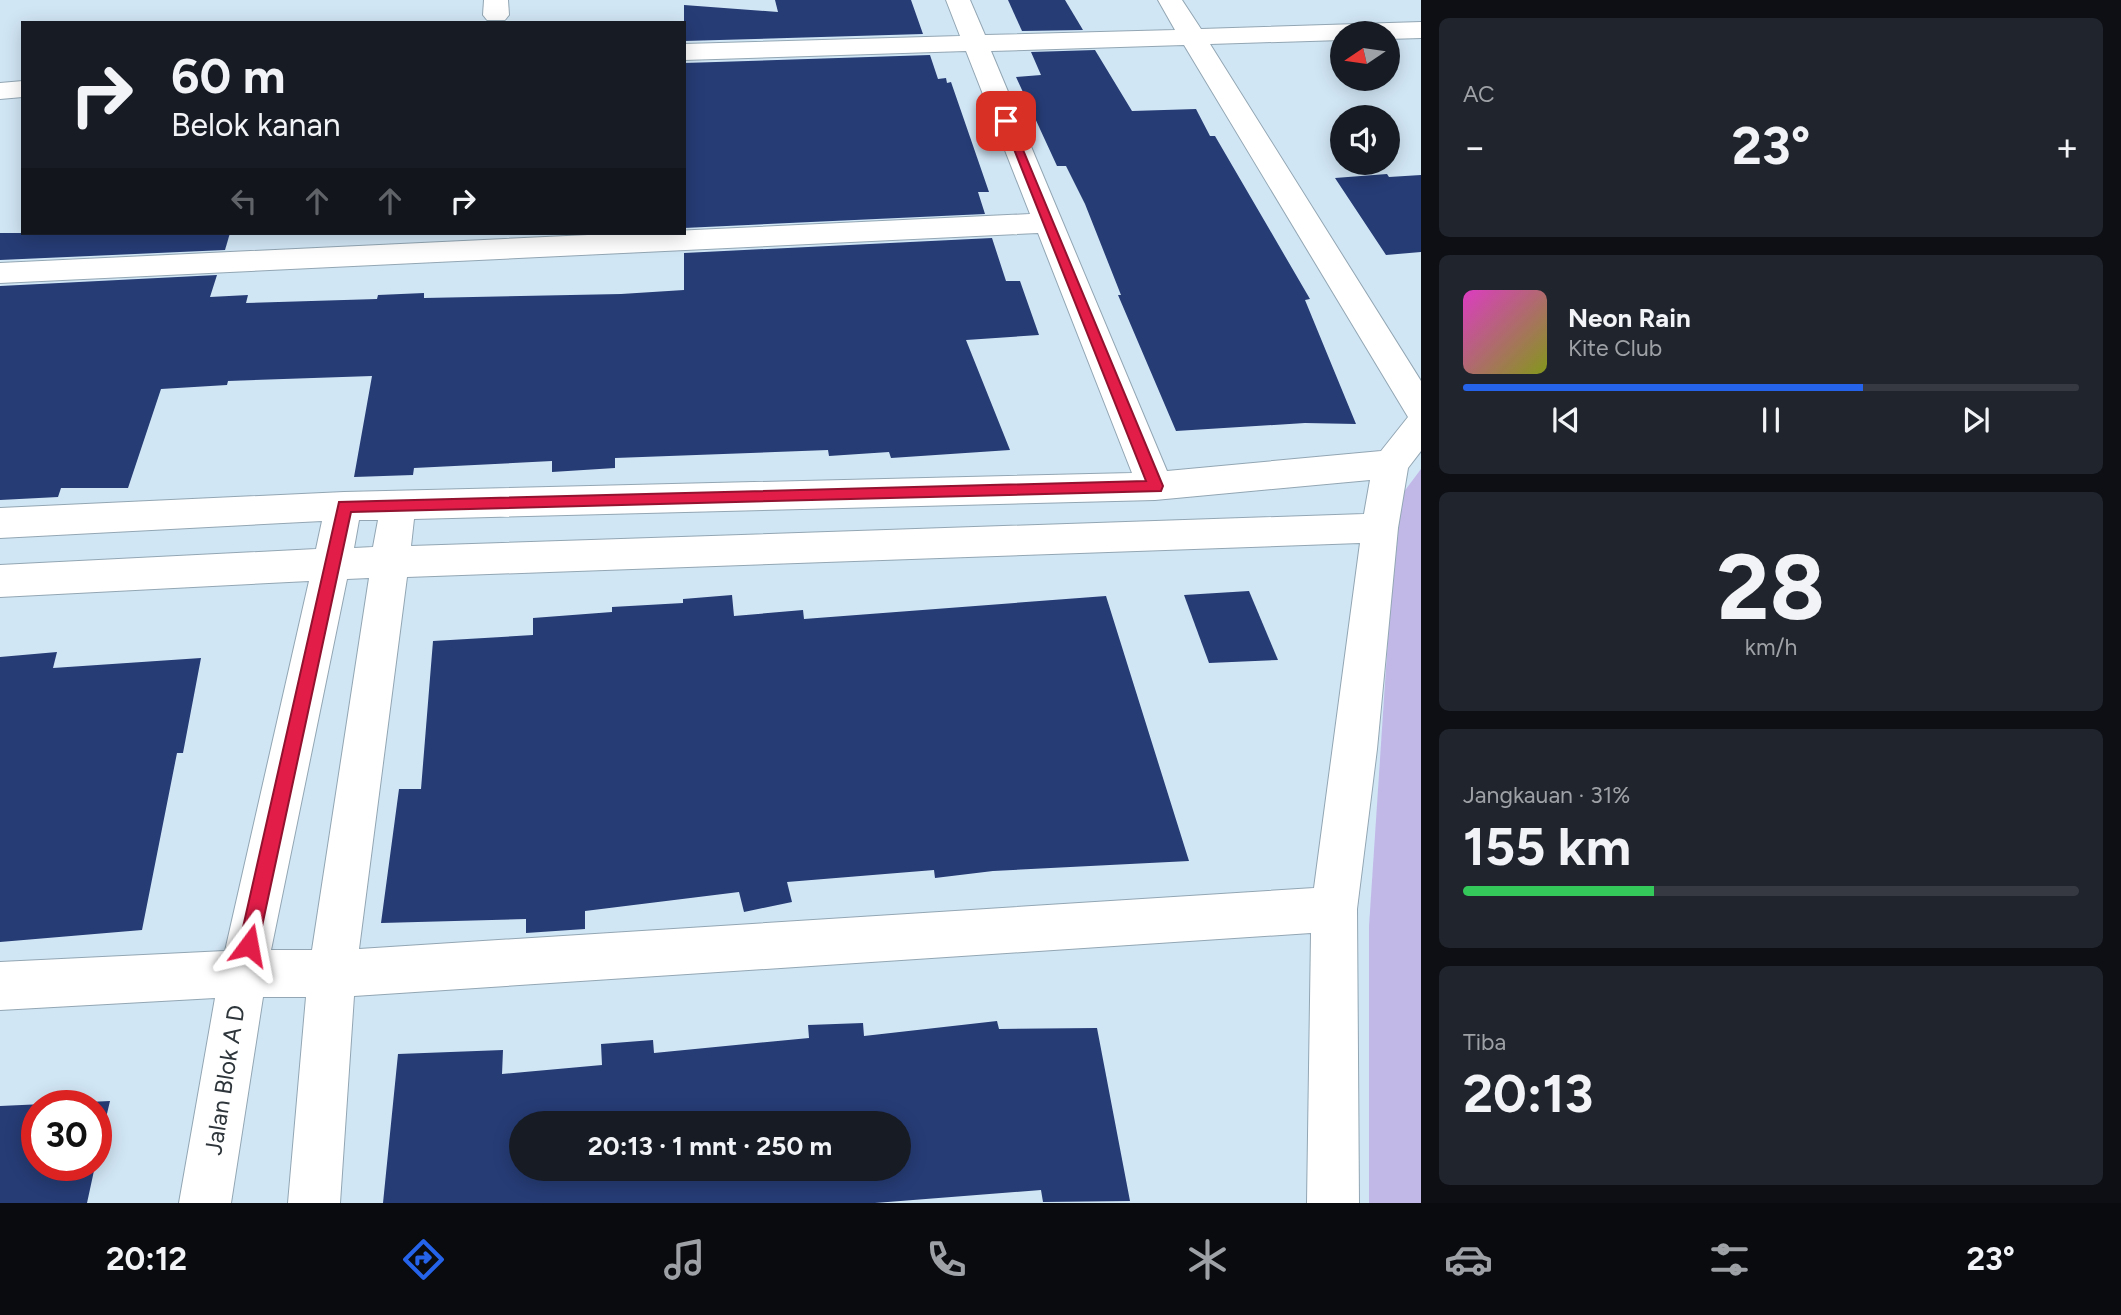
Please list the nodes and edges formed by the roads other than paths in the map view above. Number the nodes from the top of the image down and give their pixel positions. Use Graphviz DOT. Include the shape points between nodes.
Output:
graph roads {
  1 [pos="958,0"];
  2 [pos="1170,0"];
  3 [pos="1415,22"];
  4 [pos="1191,36"];
  5 [pos="974,45"];
  6 [pos="686,52"];
  7 [pos="21,89"];
  8 [pos="0,91"];
  9 [pos="1048,223"];
  10 [pos="0,273"];
  11 [pos="1421,409"];
  12 [pos="1421,426"];
  13 [pos="1391,464"];
  14 [pos="1155,486"];
  15 [pos="398,505"];
  16 [pos="345,506"];
  17 [pos="0,523"];
  18 [pos="1380,528"];
  19 [pos="388,563"];
  20 [pos="334,564"];
  21 [pos="0,581"];
  22 [pos="1334,909"];
  23 [pos="243,972"];
  24 [pos="332,974"];
  25 [pos="0,986"];
  26 [pos="205,1203"];
  27 [pos="314,1203"];
  28 [pos="1333,1203"];
  1 -- 5 [label="street"];
  2 -- 4 [label="street"];
  3 -- 4 [label="street"];
  4 -- 5 [label="street"];
  4 -- 11 [label="street"];
  5 -- 6 [label="street"];
  5 -- 9 [label="street"];
  7 -- 8 [label="street"];
  9 -- 10 [label="street"];
  9 -- 14 [label="street"];
  12 -- 13 [label="street"];
  13 -- 14 [label="street"];
  13 -- 18 [label="street"];
  14 -- 15 [label="street"];
  15 -- 16 [label="street"];
  15 -- 19 [label="street"];
  16 -- 17 [label="street"];
  16 -- 20 [label="street, Jalan Blok A D"];
  18 -- 19 [label="street"];
  18 -- 22 [label="street"];
  19 -- 20 [label="street"];
  19 -- 24 [label="street"];
  20 -- 21 [label="street"];
  20 -- 23 [label="street, Jalan Blok A D"];
  22 -- 24 [label="street"];
  22 -- 28 [label="street"];
  23 -- 24 [label="street"];
  23 -- 25 [label="street"];
  23 -- 26 [label="street, Jalan Blok A D"];
  24 -- 27 [label="street"];
}
